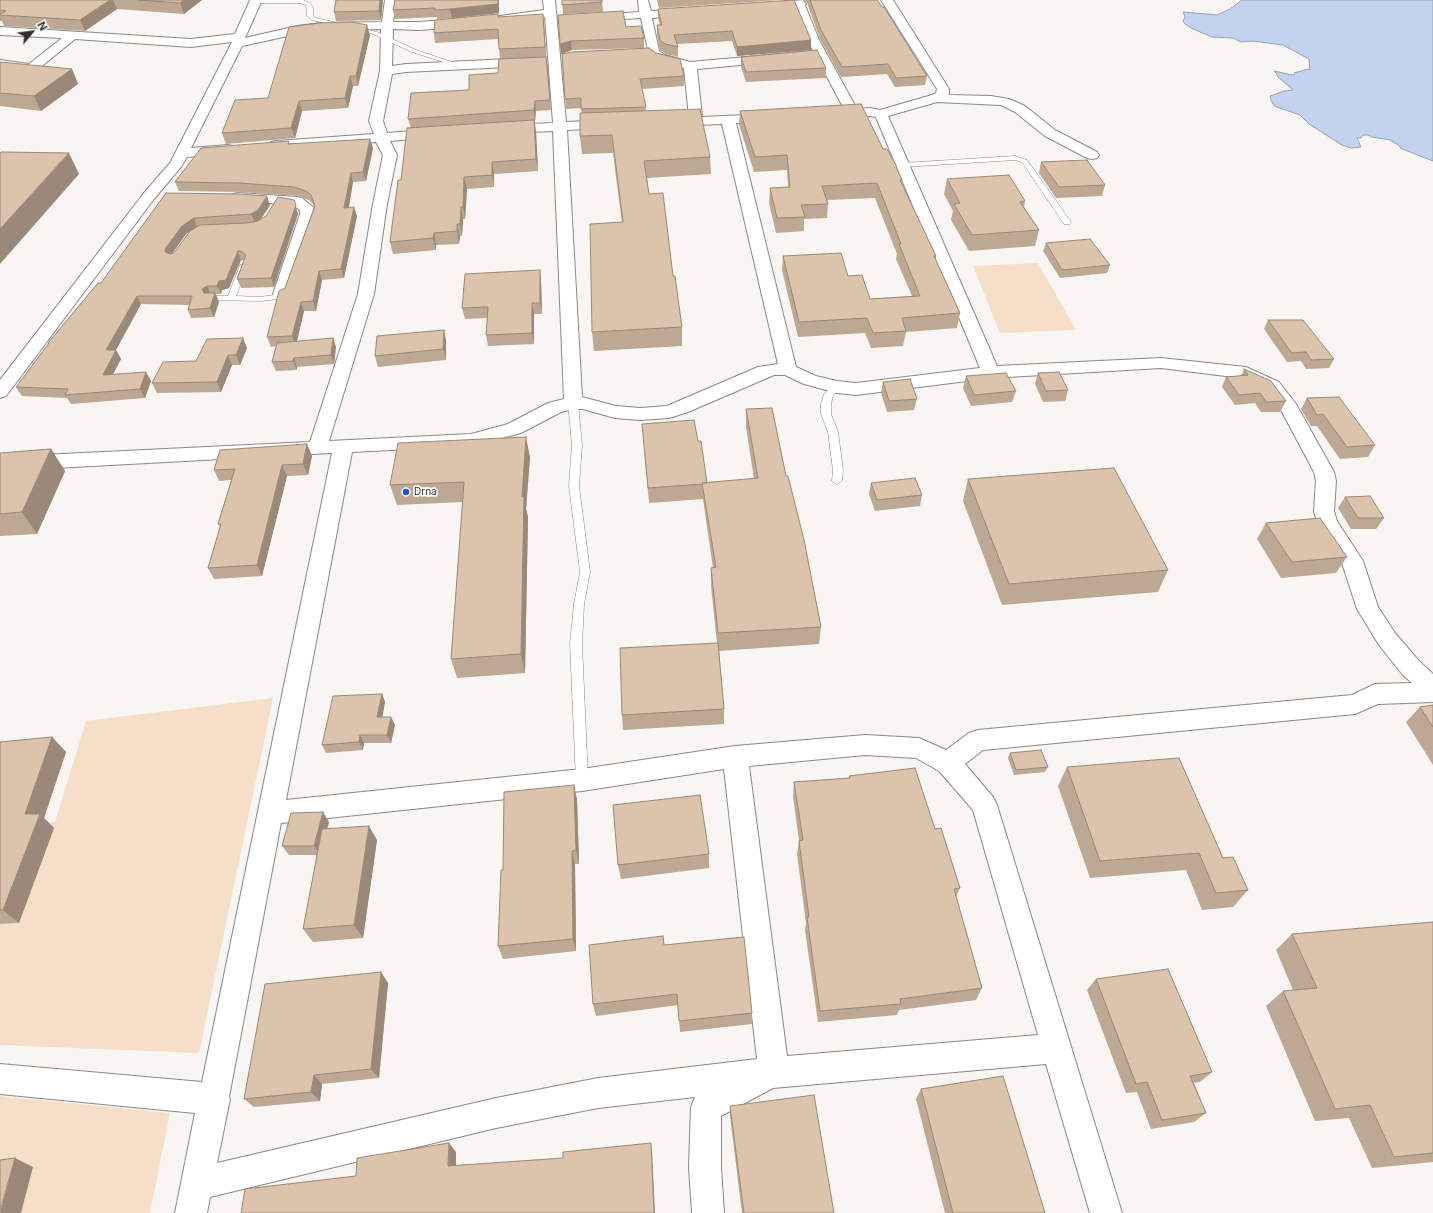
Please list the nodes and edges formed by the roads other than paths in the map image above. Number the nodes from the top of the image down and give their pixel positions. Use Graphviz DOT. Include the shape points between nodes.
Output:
graph roads {
  1 [pos="256,0"];
  2 [pos="391,0"];
  3 [pos="549,0"];
  4 [pos="643,0"];
  5 [pos="888,0"];
  6 [pos="799,2"];
  7 [pos="754,8"];
  8 [pos="700,11"];
  9 [pos="646,15"];
  10 [pos="553,18"];
  11 [pos="582,18"];
  12 [pos="492,20"];
  13 [pos="476,22"];
  14 [pos="346,26"];
  15 [pos="0,31"];
  16 [pos="387,32"];
  17 [pos="22,33"];
  18 [pos="72,36"];
  19 [pos="238,40"];
  20 [pos="6,44"];
  21 [pos="638,52"];
  22 [pos="653,52"];
  23 [pos="821,54"];
  24 [pos="566,58"];
  25 [pos="546,62"];
  26 [pos="0,64"];
  27 [pos="458,65"];
  28 [pos="690,66"];
  29 [pos="386,71"];
  30 [pos="937,98"];
  31 [pos="853,113"];
  32 [pos="880,114"];
  33 [pos="822,115"];
  34 [pos="783,117"];
  35 [pos="728,120"];
  36 [pos="696,121"];
  37 [pos="658,122"];
  38 [pos="628,123"];
  39 [pos="560,125"];
  40 [pos="493,130"];
  41 [pos="445,132"];
  42 [pos="381,136"];
  43 [pos="266,146"];
  44 [pos="243,148"];
  45 [pos="181,153"];
  46 [pos="1092,155"];
  47 [pos="903,165"];
  48 [pos="149,196"];
  49 [pos="165,196"];
  50 [pos="226,197"];
  51 [pos="1067,222"];
  52 [pos="244,263"];
  53 [pos="281,294"];
  54 [pos="211,298"];
  55 [pos="231,298"];
  56 [pos="788,370"];
  57 [pos="991,372"];
  58 [pos="837,387"];
  59 [pos="0,392"];
  60 [pos="573,403"];
  61 [pos="343,448"];
  62 [pos="317,449"];
  63 [pos="0,464"];
  64 [pos="837,481"];
  65 [pos="1433,688"];
  66 [pos="1433,692"];
  67 [pos="735,757"];
  68 [pos="948,763"];
  69 [pos="582,780"];
  70 [pos="271,813"];
  71 [pos="1056,1048"];
  72 [pos="770,1073"];
  73 [pos="0,1080"];
  74 [pos="214,1099"];
  75 [pos="197,1184"];
  76 [pos="191,1213"];
  77 [pos="708,1213"];
  78 [pos="1106,1213"];
  1 -- 14 [label="lane" via="301,1 308,4 310,16 314,19"];
  1 -- 19 [label="street"];
  2 -- 16 [label="street"];
  3 -- 10 [label="street"];
  4 -- 9 [label="street"];
  5 -- 30 [label="street" via="943,89 942,95"];
  6 -- 7 [label="street"];
  6 -- 23 [label="street"];
  8 -- 9 [label="street"];
  9 -- 11 [label="street"];
  9 -- 22 [label="street"];
  10 -- 12 [label="street"];
  10 -- 25 [label="street"];
  13 -- 16 [label="street" via="418,26"];
  14 -- 16 [label="street"];
  14 -- 19 [label="street" via="297,30"];
  15 -- 17 [label="street"];
  16 -- 27 [label="lane" via="409,49"];
  16 -- 29 [label="street"];
  17 -- 18 [label="street"];
  17 -- 20 [label="street"];
  18 -- 19 [label="street" via="191,42"];
  18 -- 26 [label="street" via="32,68"];
  19 -- 45 [label="street"];
  21 -- 22 [label="street"];
  22 -- 28 [label="street" via="661,58"];
  23 -- 28 [label="street"];
  23 -- 31 [label="street"];
  24 -- 25 [label="street"];
  25 -- 27 [label="street"];
  25 -- 39 [label="street"];
  27 -- 29 [label="street"];
  28 -- 36 [label="street"];
  29 -- 42 [label="street" via="376,121"];
  30 -- 32 [label="street"];
  30 -- 46 [label="street" via="1004,102 1020,109 1050,133"];
  31 -- 32 [label="street"];
  31 -- 33 [label="street"];
  32 -- 47 [label="street"];
  34 -- 35 [label="street"];
  35 -- 36 [label="street"];
  35 -- 56 [label="street"];
  36 -- 37 [label="street"];
  38 -- 39 [label="street"];
  39 -- 40 [label="street"];
  39 -- 60 [label="street"];
  41 -- 42 [label="street"];
  42 -- 43 [label="street"];
  42 -- 62 [label="street" via="390,155 366,294"];
  44 -- 45 [label="street"];
  45 -- 48 [label="street" via="176,164"];
  47 -- 51 [label="lane" via="1015,158 1025,161"];
  47 -- 57 [label="street"];
  48 -- 49 [label="street"];
  48 -- 59 [label="street"];
  50 -- 53 [label="street" via="277,202 297,201 307,208 308,214"];
  52 -- 55 [label="lane"];
  53 -- 55 [label="lane" via="260,299"];
  54 -- 55 [label="lane"];
  56 -- 58 [label="street" via="810,380"];
  56 -- 60 [label="street" via="764,371 669,412 615,412 584,403"];
  57 -- 58 [label="street" via="856,389"];
  57 -- 65 [label="street" via="1161,363 1246,373 1273,386 1289,408 1324,472 1324,511 1327,522 1352,561 1368,609 1411,668"];
  58 -- 64 [label="lane" via="829,394 826,404 826,414 833,432"];
  60 -- 61 [label="street" via="555,407 514,429 471,440"];
  60 -- 69 [label="lane" via="577,445 574,486 585,572 576,644"];
  61 -- 62 [label="street"];
  61 -- 70 [label="street"];
  62 -- 63 [label="street"];
  66 -- 68 [label="street" via="1375,694 1355,704 978,740"];
  67 -- 68 [label="street" via="865,745 919,748"];
  67 -- 69 [label="street"];
  67 -- 72 [label="street" via="772,1058"];
  68 -- 71 [label="street" via="984,805"];
  69 -- 70 [label="street"];
  70 -- 74 [label="street"];
  71 -- 72 [label="street"];
  71 -- 78 [label="street"];
  72 -- 75 [label="street" via="590,1095 496,1113"];
  72 -- 77 [label="street" via="706,1107 705,1167"];
  73 -- 74 [label="street"];
  74 -- 75 [label="street"];
  75 -- 76 [label="street"];
}
